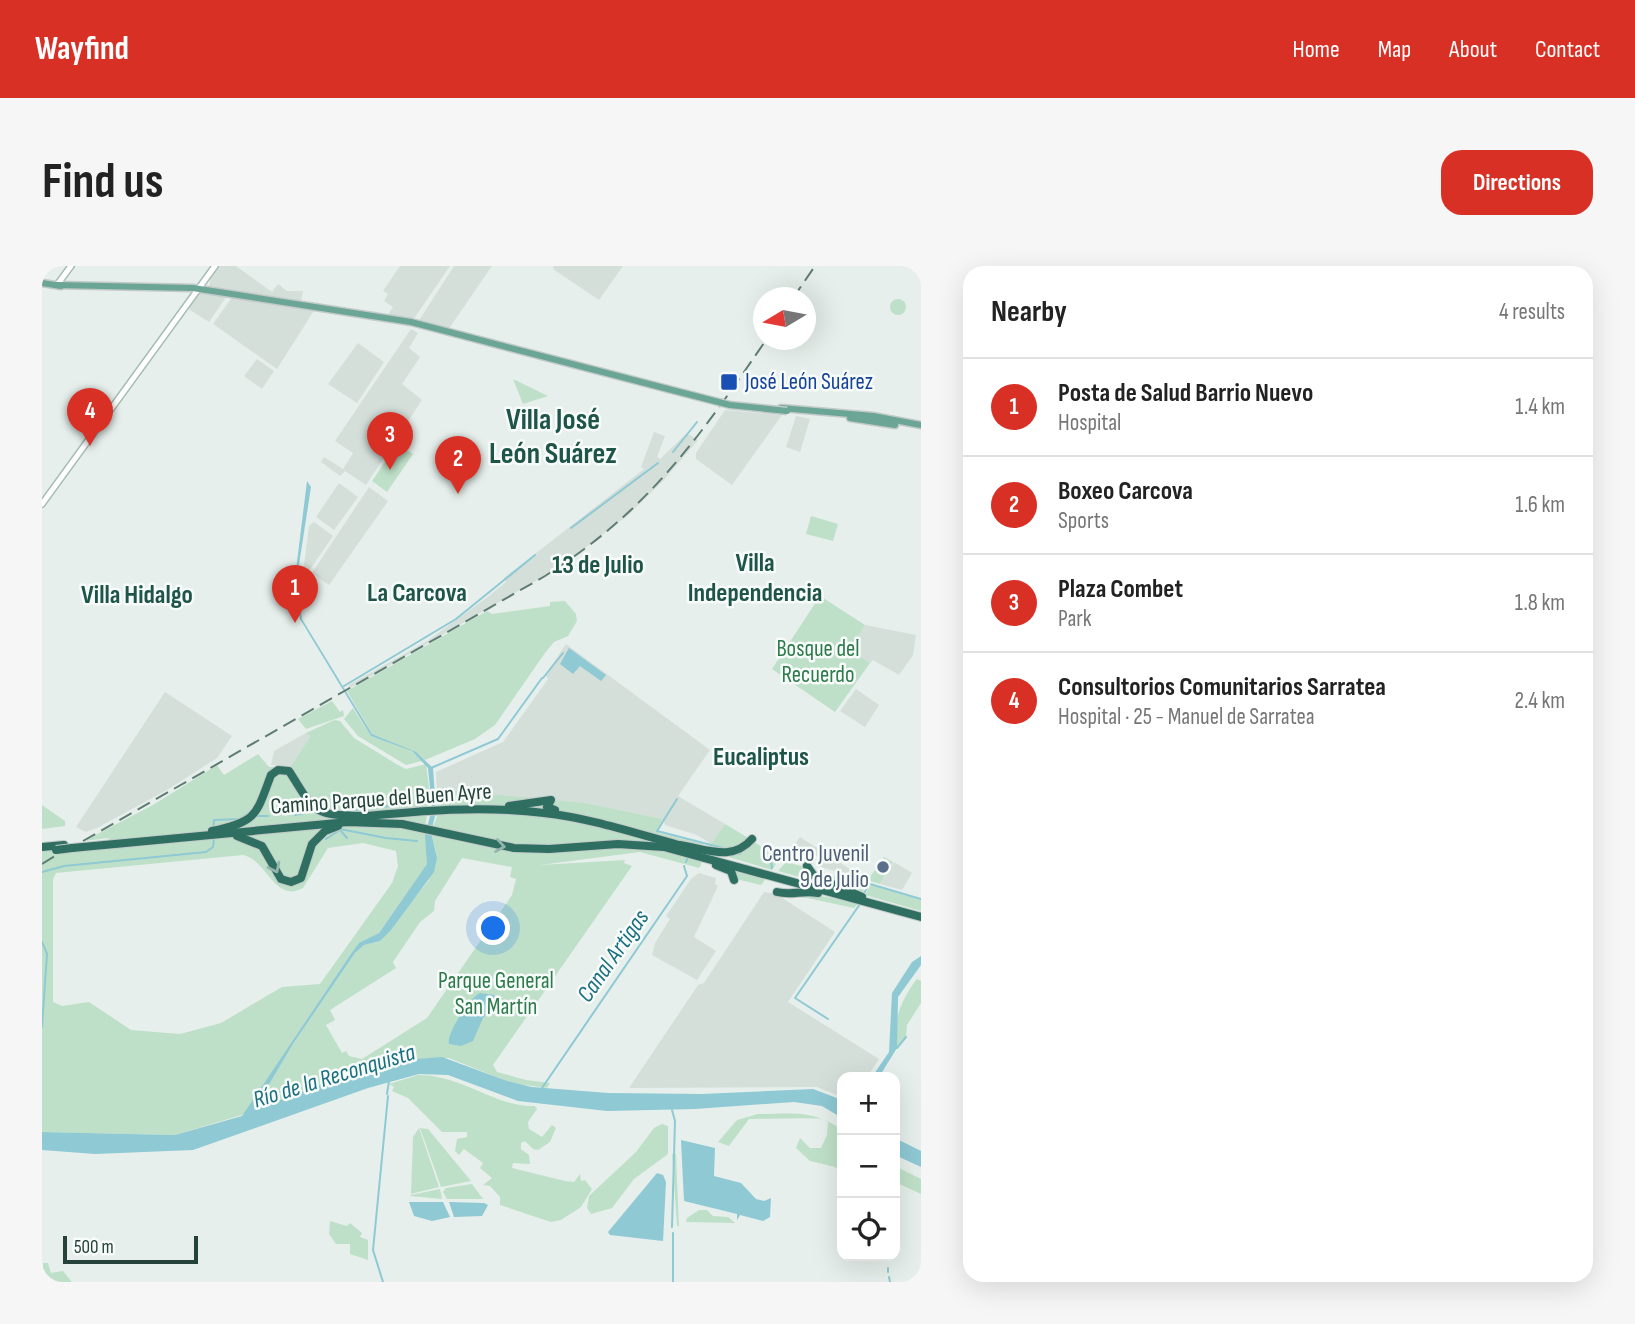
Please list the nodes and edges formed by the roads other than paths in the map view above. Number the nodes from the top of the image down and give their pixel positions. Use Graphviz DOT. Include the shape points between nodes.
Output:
graph roads {
  1 [pos="71,266"];
  2 [pos="214,266"];
  3 [pos="42,283"];
  4 [pos="57,285"];
  5 [pos="197,289"];
  6 [pos="787,410"];
  7 [pos="818,414"];
  8 [pos="827,418"];
  9 [pos="921,427"];
  10 [pos="42,502"];
  11 [pos="464,808"];
  12 [pos="362,819"];
  13 [pos="621,829"];
  14 [pos="209,834"];
  15 [pos="752,839"];
  16 [pos="680,848"];
  17 [pos="42,849"];
  18 [pos="810,869"];
  19 [pos="734,880"];
  20 [pos="777,892"];
  21 [pos="860,898"];
  22 [pos="921,915"];
  1 -- 4 [label="main road"];
  2 -- 5 [label="main road"];
  3 -- 4 [label="main road"];
  4 -- 5 [label="main road"];
  5 -- 6 [label="main road, bridge" via="411,322 730,405"];
  5 -- 10 [label="main road"];
  6 -- 7 [label="main road"];
  6 -- 9 [label="main road" via="873,416"];
  7 -- 8 [label="main road"];
  7 -- 9 [label="main road"];
  11 -- 12 [label="highway, Camino Parque del Buen Ayre"];
  11 -- 13 [label="highway, Camino Parque del Buen Ayre" via="544,813"];
  11 -- 13 [label="highway" via="551,800 546,805 549,809"];
  12 -- 14 [label="highway, Camino Parque del Buen Ayre"];
  14 -- 12 [label="highway, one-way" via="254,841 267,852 281,879 291,882 301,878 310,848 321,834"];
  12 -- 14 [label="highway" via="318,811 303,798 289,771 278,770 271,775 263,803 253,817"];
  12 -- 16 [label="highway, Camino Parque del Buen Ayre, one-way" via="514,848 629,844"];
  13 -- 16 [label="highway, Camino Parque del Buen Ayre"];
  14 -- 17 [label="highway, Camino Parque del Buen Ayre"];
  15 -- 16 [label="highway" via="732,853"];
  16 -- 19 [label="highway" via="732,871"];
  16 -- 21 [label="highway, Camino Parque del Buen Ayre"];
  18 -- 21 [label="highway"];
  20 -- 21 [label="highway"];
  21 -- 22 [label="highway, Camino Parque del Buen Ayre"];
}
